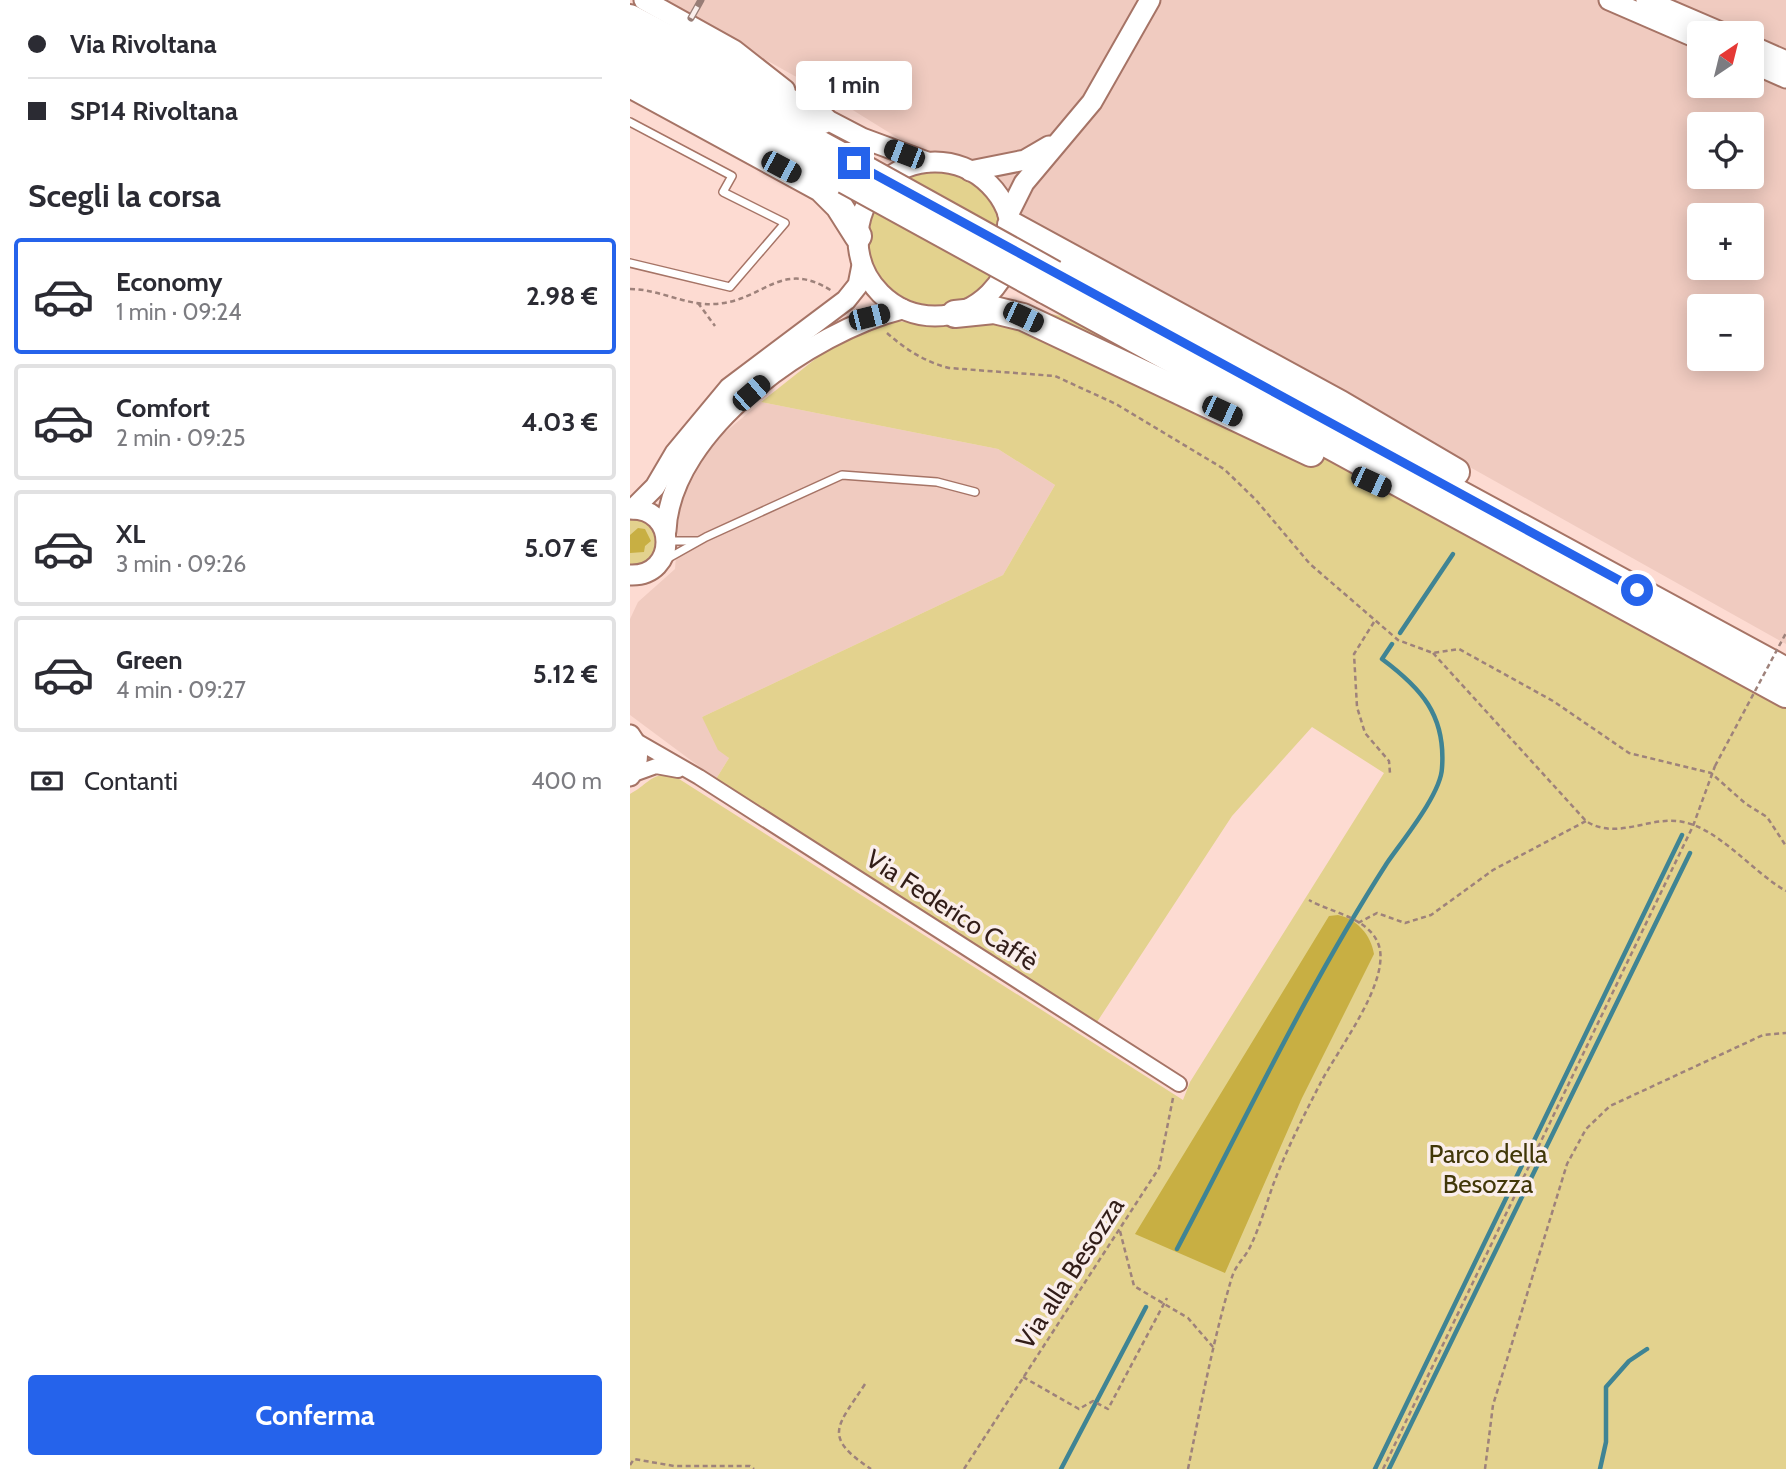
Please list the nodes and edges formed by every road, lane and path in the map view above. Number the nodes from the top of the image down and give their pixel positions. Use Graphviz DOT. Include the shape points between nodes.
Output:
graph roads {
  1 [pos="644,0"];
  2 [pos="1150,0"];
  3 [pos="1609,0"];
  4 [pos="1646,0"];
  5 [pos="630,18"];
  6 [pos="1695,21"];
  7 [pos="1687,34"];
  8 [pos="630,40"];
  9 [pos="1764,51"];
  10 [pos="1786,61"];
  11 [pos="630,62"];
  12 [pos="1764,68"];
  13 [pos="1786,78"];
  14 [pos="630,84"];
  15 [pos="823,120"];
  16 [pos="630,122"];
  17 [pos="1065,136"];
  18 [pos="928,162"];
  19 [pos="970,171"];
  20 [pos="850,172"];
  21 [pos="1010,220"];
  22 [pos="858,236"];
  23 [pos="630,263"];
  24 [pos="862,265"];
  25 [pos="1049,282"];
  26 [pos="698,302"];
  27 [pos="902,309"];
  28 [pos="955,314"];
  29 [pos="715,326"];
  30 [pos="885,331"];
  31 [pos="975,492"];
  32 [pos="632,509"];
  33 [pos="667,536"];
  34 [pos="697,541"];
  35 [pos="647,570"];
  36 [pos="630,593"];
  37 [pos="1686,617"];
  38 [pos="1375,621"];
  39 [pos="1655,621"];
  40 [pos="1786,633"];
  41 [pos="1433,653"];
  42 [pos="1786,671"];
  43 [pos="1786,694"];
  44 [pos="632,737"];
  45 [pos="1390,773"];
  46 [pos="1712,773"];
  47 [pos="630,775"];
  48 [pos="699,778"];
  49 [pos="1586,821"];
  50 [pos="1693,827"];
  51 [pos="1786,846"];
  52 [pos="1786,891"];
  53 [pos="1309,900"];
  54 [pos="1357,922"];
  55 [pos="1786,1033"];
  56 [pos="1179,1084"];
  57 [pos="1119,1229"];
  58 [pos="1167,1298"];
  59 [pos="1164,1303"];
  60 [pos="1213,1347"];
  61 [pos="1023,1377"];
  62 [pos="865,1384"];
  63 [pos="630,1465"];
  64 [pos="754,1469"];
  65 [pos="871,1469"];
  66 [pos="964,1469"];
  67 [pos="1188,1469"];
  68 [pos="1383,1469"];
  69 [pos="1485,1469"];
  1 -- 15 [label="street" via="734,51"];
  2 -- 17 [label="street" via="1098,93"];
  3 -- 7 [label="street"];
  4 -- 6 [label="street"];
  5 -- 15 [label="highway"];
  8 -- 20 [label="highway"];
  9 -- 10 [label="street"];
  11 -- 20 [label="highway"];
  12 -- 13 [label="street"];
  14 -- 22 [label="highway" via="821,188 839,205"];
  15 -- 18 [label="street"];
  16 -- 23 [label="lane" via="732,176 723,192 785,223 730,287"];
  17 -- 19 [label="street" via="1031,158"];
  17 -- 21 [label="street" via="1024,183"];
  18 -- 19 [label="street"];
  18 -- 22 [label="street" via="906,168 881,184 865,208"];
  19 -- 21 [label="street" via="995,191"];
  20 -- 25 [label="highway, bridge"];
  21 -- 28 [label="street" via="1010,256 999,283 977,304"];
  21 -- 37 [label="highway" via="1340,404 1615,565"];
  22 -- 24 [label="street"];
  24 -- 27 [label="street" via="878,291"];
  24 -- 32 [label="street" via="858,285 846,300 729,388 675,453 655,487"];
  25 -- 37 [label="highway"];
  25 -- 39 [label="highway"];
  26 -- 29 [label="path"];
  27 -- 28 [label="street" via="931,316"];
  27 -- 33 [label="street" via="869,317 810,347 722,420 678,483 668,510"];
  28 -- 39 [label="highway" via="994,310 1023,317 1396,494 1589,596"];
  30 -- 38 [label="path" via="934,364 1055,376 1116,404 1224,469 1310,564"];
  31 -- 34 [label="lane" via="937,482 842,475"];
  32 -- 33 [label="street" via="650,512"];
  33 -- 34 [label="lane"];
  33 -- 35 [label="street"];
  34 -- 35 [label="lane"];
  35 -- 36 [label="street"];
  37 -- 42 [label="highway"];
  38 -- 41 [label="path" via="1398,640"];
  38 -- 45 [label="path" via="1354,654 1357,707 1365,733 1389,761"];
  39 -- 43 [label="highway"];
  40 -- 46 [label="path, bridge"];
  41 -- 46 [label="path" via="1459,649 1553,701 1629,752"];
  41 -- 49 [label="path"];
  44 -- 47 [label="street" via="638,757"];
  44 -- 48 [label="street"];
  46 -- 50 [label="path"];
  46 -- 51 [label="path" via="1767,817"];
  47 -- 48 [label="street" via="665,766"];
  48 -- 56 [label="street, Via Federico Caffè"];
  49 -- 50 [label="path" via="1612,830 1677,821"];
  49 -- 54 [label="path" via="1493,870 1431,915 1405,923 1377,913"];
  50 -- 52 [label="path" via="1720,840 1766,880"];
  50 -- 68 [label="path"];
  53 -- 54 [label="path"];
  54 -- 60 [label="path" via="1379,946 1376,984 1319,1085 1281,1166 1251,1246 1233,1275"];
  55 -- 69 [label="path" via="1763,1035 1610,1106 1586,1129 1567,1164 1493,1405"];
  56 -- 57 [label="path, Via alla Besozza" via="1160,1168"];
  57 -- 59 [label="path" via="1134,1286"];
  57 -- 61 [label="path, Via alla Besozza"];
  58 -- 59 [label="path"];
  59 -- 60 [label="path" via="1188,1318"];
  59 -- 61 [label="path" via="1108,1409 1093,1401 1079,1409"];
  60 -- 67 [label="path"];
  61 -- 66 [label="path, Via alla Besozza"];
  62 -- 65 [label="path" via="839,1424 838,1439"];
  63 -- 64 [label="path" via="634,1459 674,1466"];
}
